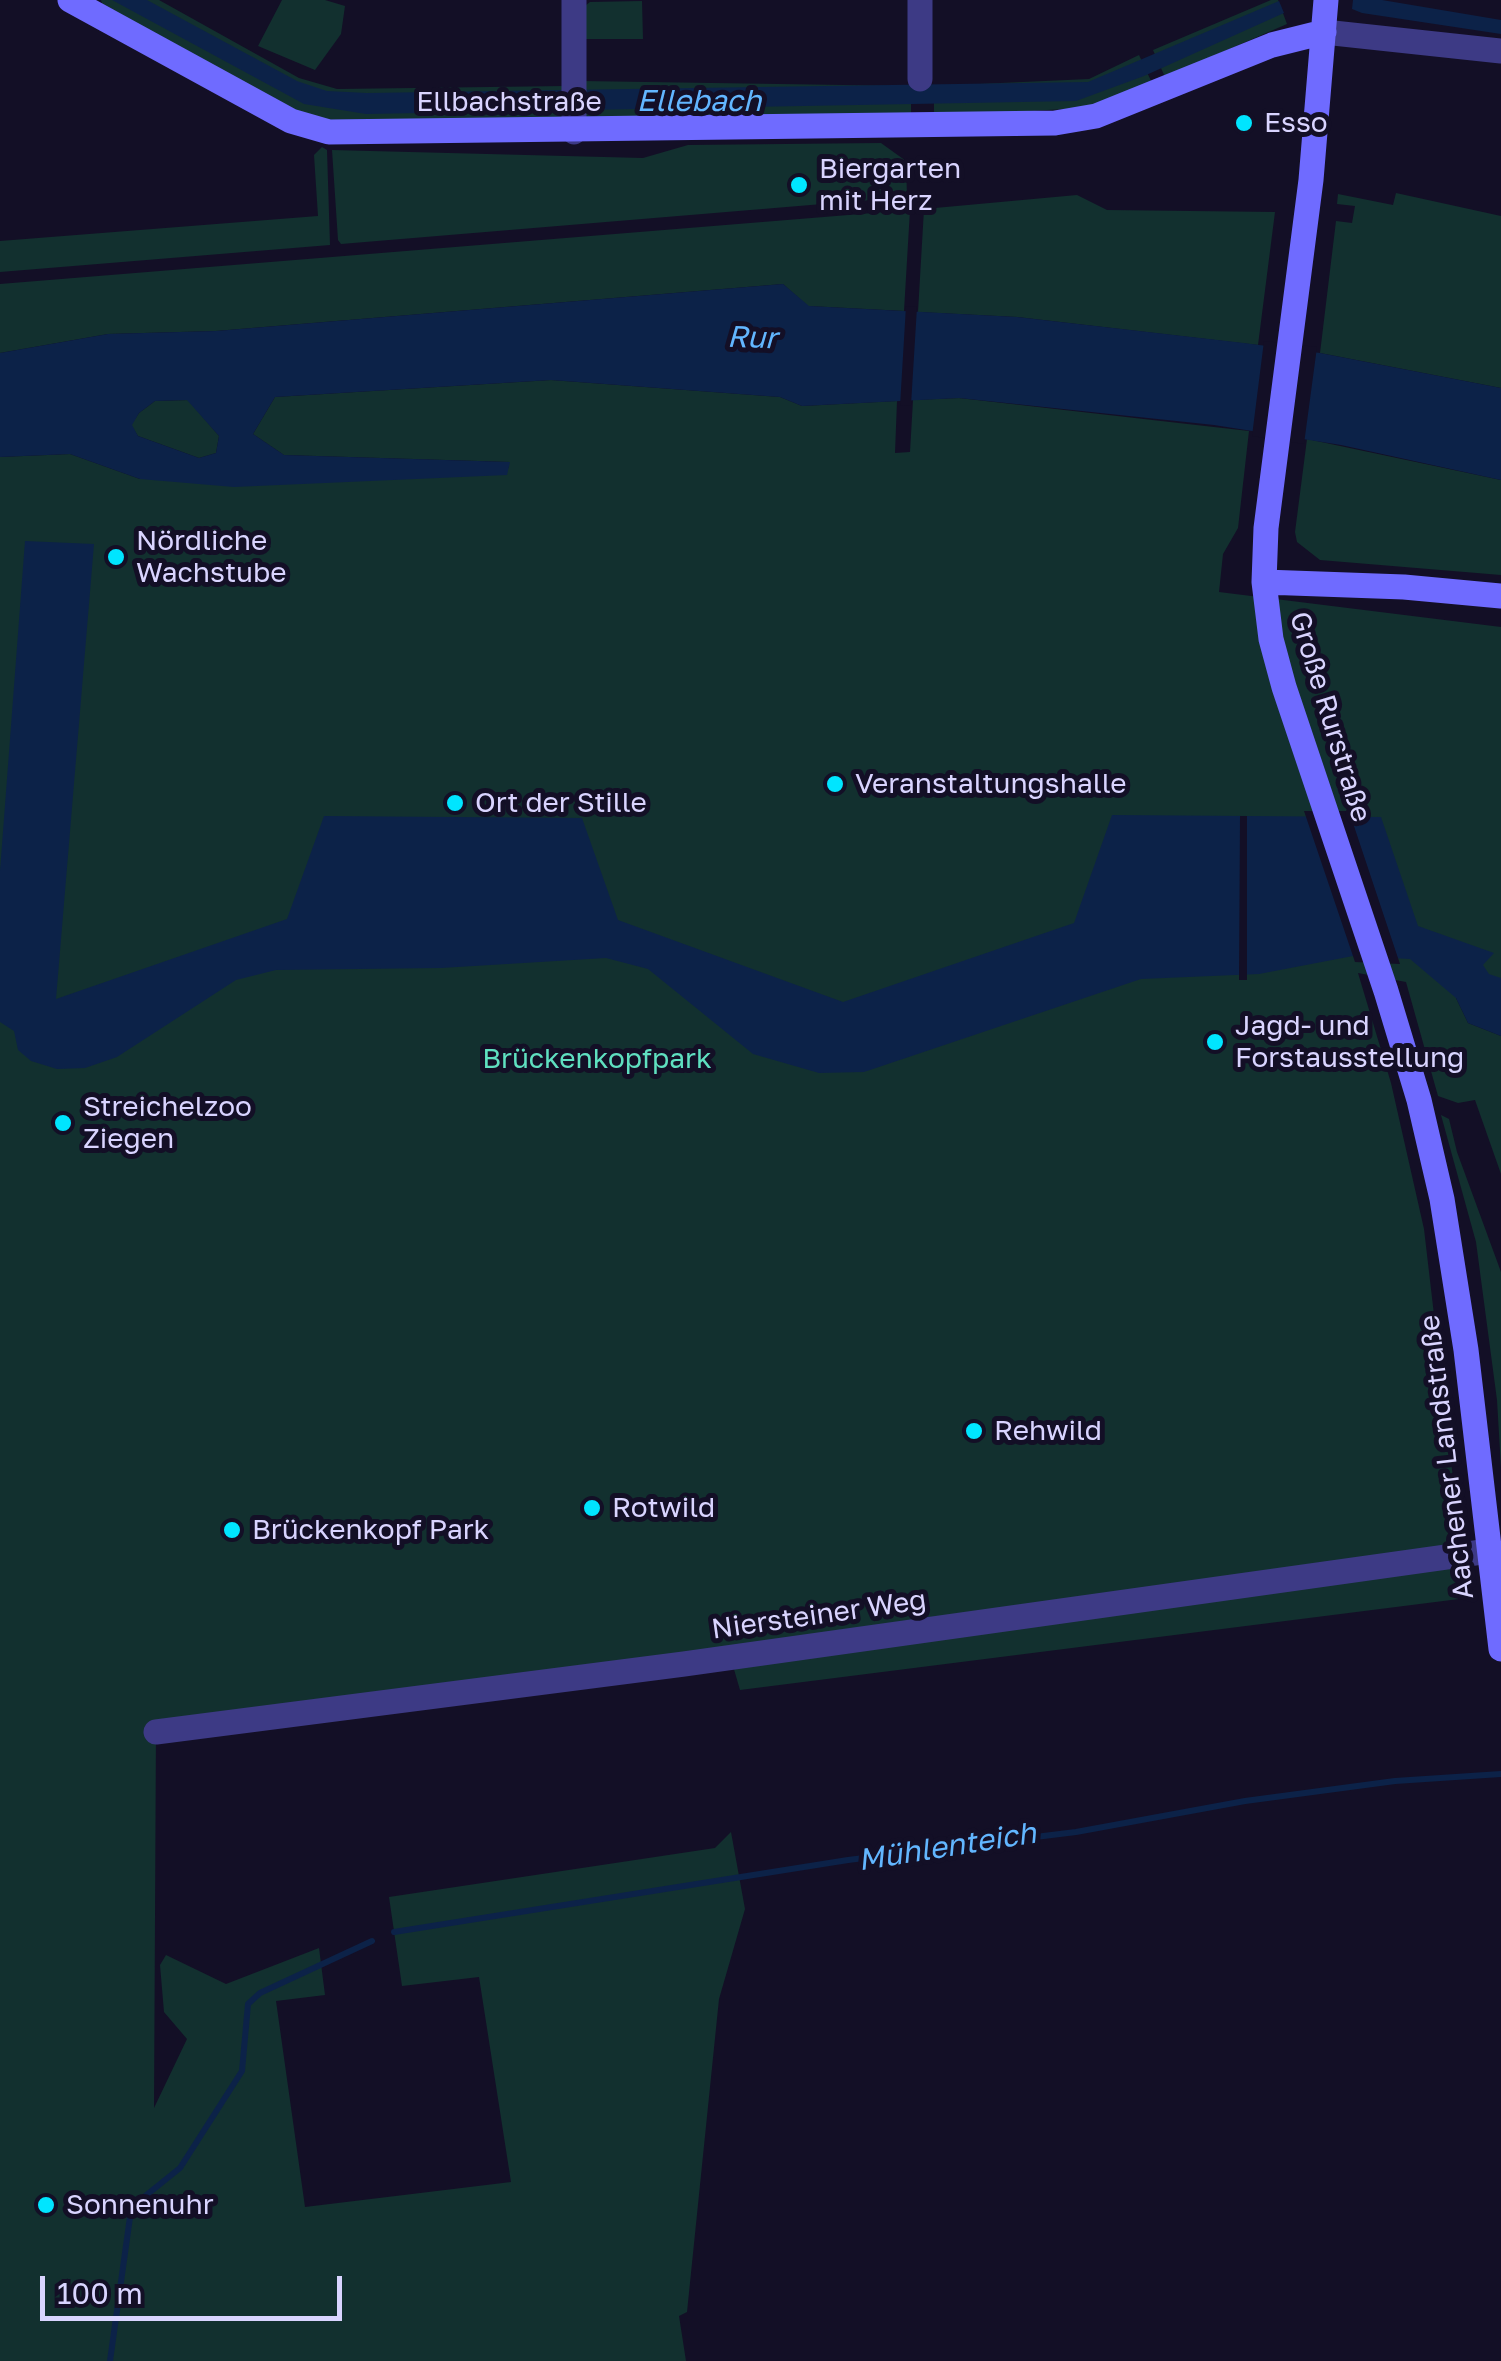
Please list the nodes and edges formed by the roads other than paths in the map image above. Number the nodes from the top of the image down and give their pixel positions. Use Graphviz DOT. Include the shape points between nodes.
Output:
graph roads {
  1 [pos="574,0"];
  2 [pos="920,0"];
  3 [pos="1326,0"];
  4 [pos="76,2"];
  5 [pos="1324,32"];
  6 [pos="1501,51"];
  7 [pos="920,79"];
  8 [pos="574,125"];
  9 [pos="1264,570"];
  10 [pos="1501,596"];
  11 [pos="1442,1199"];
  12 [pos="1489,1551"];
  13 [pos="1501,1650"];
  14 [pos="156,1732"];
  1 -- 8 [label="street"];
  2 -- 7 [label="street"];
  3 -- 5 [label="main road, Große Rurstraße"];
  4 -- 8 [label="main road, Ellbachstraße" via="308,127 329,132"];
  5 -- 6 [label="street"];
  5 -- 8 [label="main road, Ellbachstraße" via="1272,44 1076,120"];
  5 -- 9 [label="main road, Große Rurstraße"];
  9 -- 10 [label="main road"];
  9 -- 11 [label="main road, Große Rurstraße" via="1273,645 1386,992"];
  11 -- 12 [label="main road, Aachener Landstraße"];
  12 -- 13 [label="main road, Aachener Landstraße"];
  12 -- 14 [label="street, Niersteiner Weg"];
}
